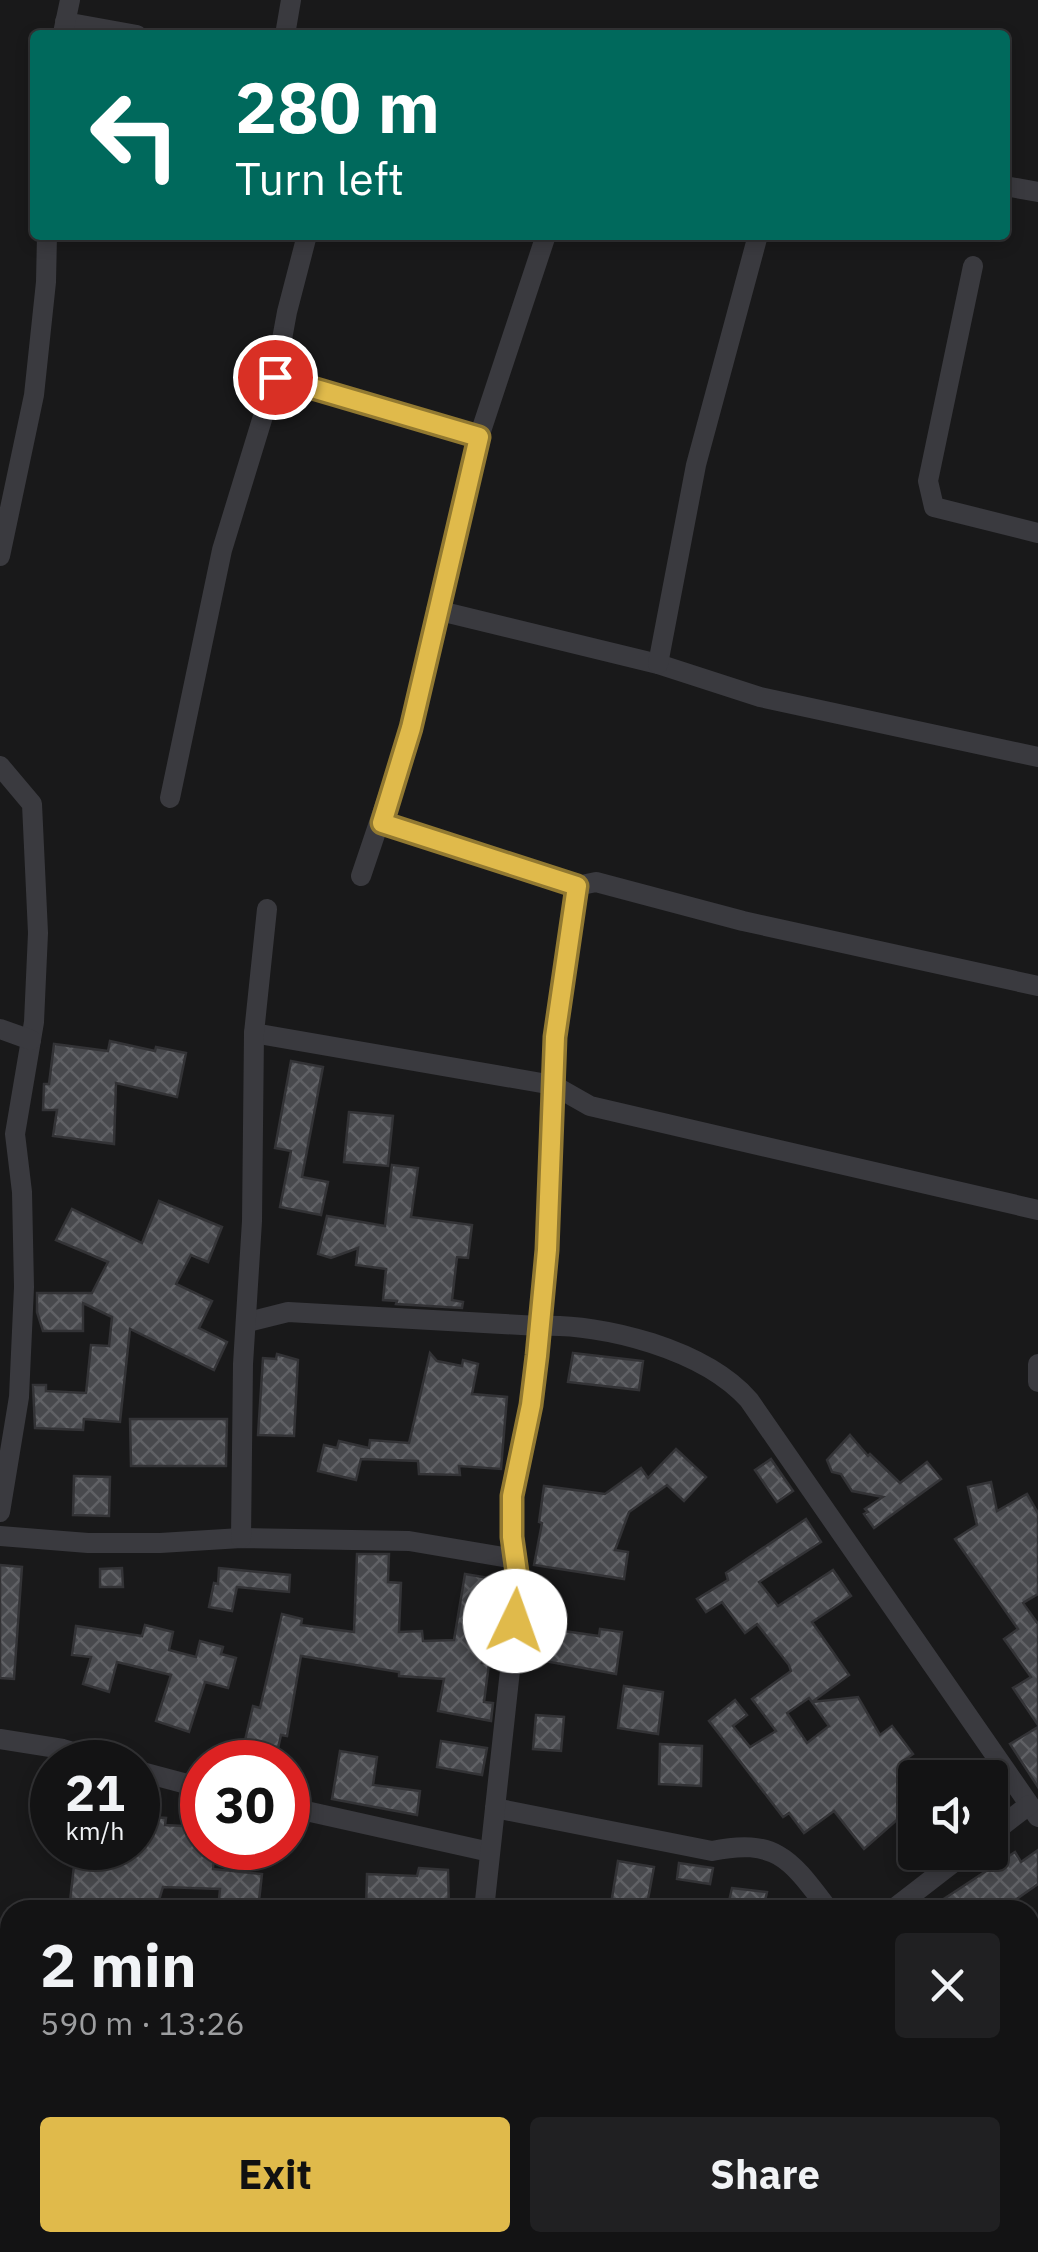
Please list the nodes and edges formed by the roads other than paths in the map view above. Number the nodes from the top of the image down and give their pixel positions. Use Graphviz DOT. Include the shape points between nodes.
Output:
graph roads {
  1 [pos="70,0"];
  2 [pos="291,0"];
  3 [pos="64,28"];
  4 [pos="286,30"];
  5 [pos="1010,187"];
  6 [pos="1038,192"];
  7 [pos="47,240"];
  8 [pos="306,240"];
  9 [pos="544,240"];
  10 [pos="757,240"];
  11 [pos="973,266"];
  12 [pos="275,377"];
  13 [pos="479,437"];
  14 [pos="1038,532"];
  15 [pos="0,556"];
  16 [pos="436,610"];
  17 [pos="658,664"];
  18 [pos="1038,757"];
  19 [pos="0,766"];
  20 [pos="170,798"];
  21 [pos="382,823"];
  22 [pos="361,876"];
  23 [pos="577,886"];
  24 [pos="267,909"];
  25 [pos="1038,986"];
  26 [pos="0,1029"];
  27 [pos="254,1033"];
  28 [pos="31,1040"];
  29 [pos="553,1085"];
  30 [pos="1038,1210"];
  31 [pos="248,1322"];
  32 [pos="540,1326"];
  33 [pos="1038,1364"];
  34 [pos="1038,1382"];
  35 [pos="0,1512"];
  36 [pos="0,1536"];
  37 [pos="240,1538"];
  38 [pos="515,1559"];
  39 [pos="0,1740"];
  40 [pos="30,1744"];
  41 [pos="1032,1801"];
  42 [pos="494,1808"];
  43 [pos="310,1812"];
  44 [pos="1008,1820"];
  45 [pos="490,1852"];
  46 [pos="944,1870"];
  47 [pos="485,1900"];
  48 [pos="821,1900"];
  49 [pos="905,1900"];
  1 -- 3 [label="street"];
  2 -- 4 [label="street"];
  5 -- 6 [label="street"];
  7 -- 15 [label="street" via="34,395"];
  8 -- 12 [label="street"];
  9 -- 13 [label="street"];
  10 -- 17 [label="street" via="696,464"];
  11 -- 14 [label="street" via="928,496 934,507"];
  12 -- 13 [label="street"];
  12 -- 20 [label="street" via="222,550"];
  13 -- 16 [label="street"];
  16 -- 17 [label="street"];
  16 -- 21 [label="street"];
  17 -- 18 [label="street" via="760,698"];
  19 -- 28 [label="street" via="32,804 38,934"];
  21 -- 22 [label="street"];
  21 -- 23 [label="street"];
  23 -- 25 [label="street" via="596,882"];
  23 -- 29 [label="street"];
  24 -- 27 [label="street"];
  26 -- 28 [label="street"];
  27 -- 29 [label="street"];
  27 -- 31 [label="street"];
  28 -- 35 [label="street" via="15,1134 24,1287 18,1398"];
  29 -- 30 [label="street" via="590,1106"];
  29 -- 32 [label="street"];
  31 -- 32 [label="street" via="288,1312"];
  31 -- 37 [label="street"];
  32 -- 38 [label="street" via="512,1496"];
  32 -- 41 [label="street" via="574,1324 659,1346 733,1382"];
  33 -- 34 [label="street"];
  36 -- 37 [label="street" via="160,1544"];
  37 -- 38 [label="street" via="410,1540"];
  38 -- 42 [label="street" via="519,1587"];
  39 -- 40 [label="street"];
  41 -- 44 [label="street"];
  42 -- 45 [label="street"];
  42 -- 48 [label="street" via="712,1851 759,1848 791,1862"];
  43 -- 45 [label="street"];
  45 -- 47 [label="street"];
  46 -- 49 [label="street"];
}
